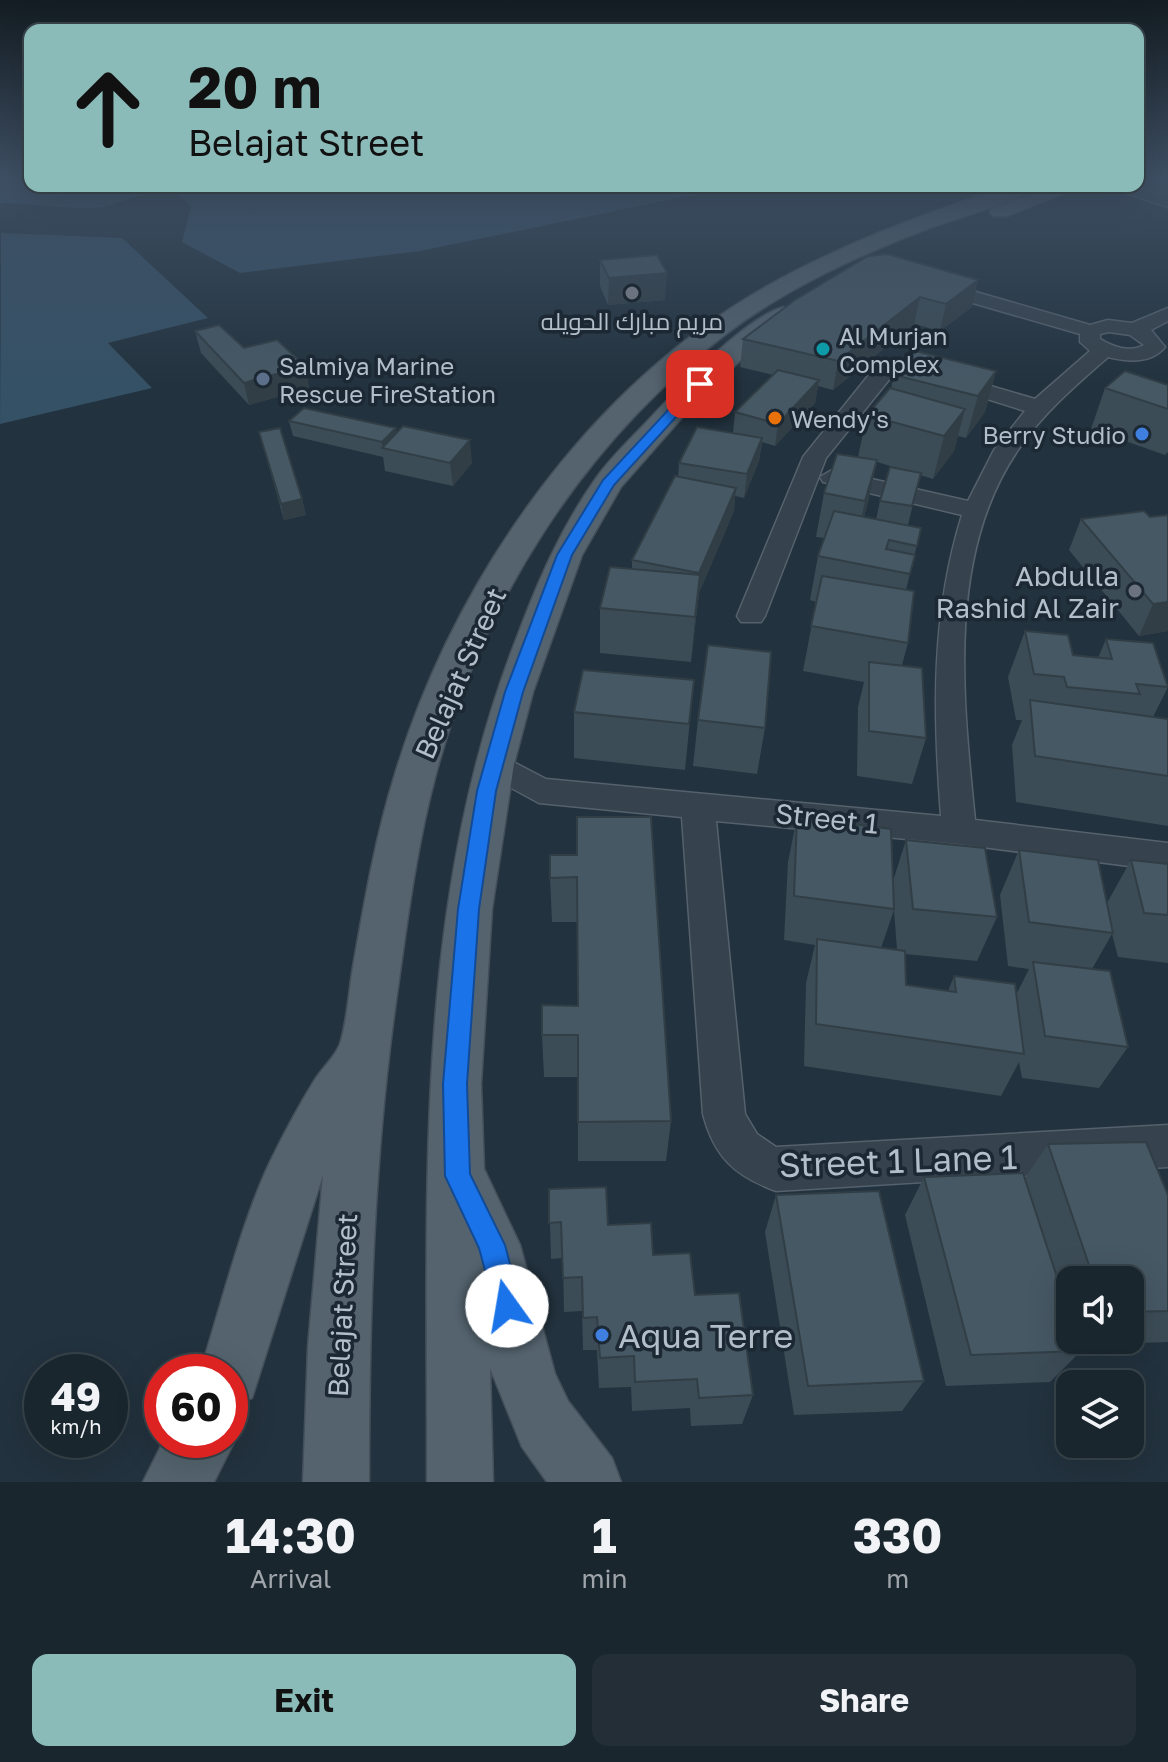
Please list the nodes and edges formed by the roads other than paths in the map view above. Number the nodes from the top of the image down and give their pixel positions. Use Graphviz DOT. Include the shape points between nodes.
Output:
graph roads {
  1 [pos="857,247"];
  2 [pos="913,247"];
  3 [pos="911,279"];
  4 [pos="1168,314"];
  5 [pos="1134,330"];
  6 [pos="1097,340"];
  7 [pos="1160,352"];
  8 [pos="1039,408"];
  9 [pos="809,471"];
  10 [pos="974,510"];
  11 [pos="751,616"];
  12 [pos="494,764"];
  13 [pos="698,807"];
  14 [pos="959,831"];
  15 [pos="1168,857"];
  16 [pos="360,1058"];
  17 [pos="1168,1146"];
  18 [pos="457,1176"];
  19 [pos="237,1354"];
  20 [pos="191,1458"];
  21 [pos="176,1482"];
  22 [pos="336,1482"];
  23 [pos="460,1482"];
  24 [pos="588,1482"];
  1 -- 16 [label="main road, Belajat Street" via="720,327 634,398 579,461 532,527 438,708 411,789"];
  2 -- 12 [label="main road, Belajat Street" via="869,264 779,317 715,369 608,483 565,555 514,692"];
  3 -- 6 [label="street"];
  4 -- 5 [label="street"];
  5 -- 6 [label="street" via="1108,326"];
  5 -- 7 [label="street" via="1152,339"];
  6 -- 7 [label="street" via="1132,355"];
  6 -- 8 [label="street"];
  8 -- 9 [label="street" via="895,367 884,371 820,449"];
  8 -- 10 [label="street" via="1004,449"];
  9 -- 10 [label="street"];
  9 -- 11 [label="street"];
  10 -- 14 [label="street" via="960,558 949,675"];
  12 -- 13 [label="street, Street 1" via="539,791"];
  12 -- 18 [label="main road, Belajat Street" via="469,909 455,1084"];
  13 -- 14 [label="street, Street 1"];
  13 -- 17 [label="street, Street 1 Lane 1" via="724,1114 727,1129 746,1155 776,1169"];
  14 -- 15 [label="street, Street 1"];
  16 -- 19 [label="main road" via="290,1181"];
  16 -- 22 [label="main road, Belajat Street" via="337,1330"];
  18 -- 23 [label="main road, Belajat Street"];
  18 -- 24 [label="main road" via="491,1245 527,1385 545,1424"];
  20 -- 21 [label="main road"];
}
